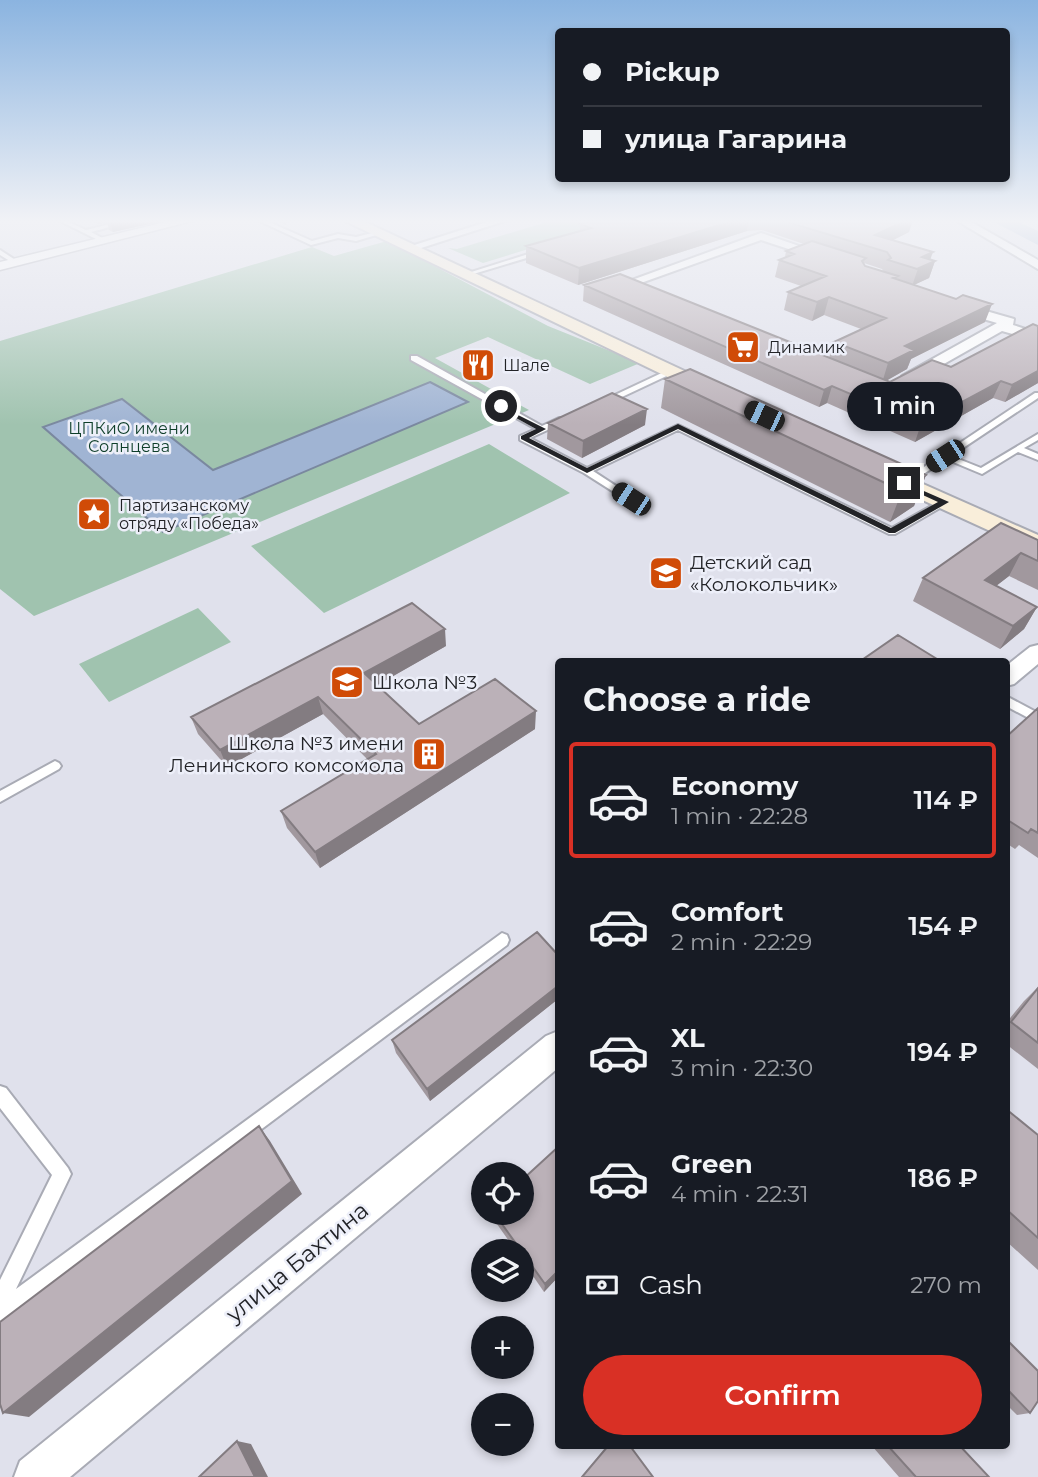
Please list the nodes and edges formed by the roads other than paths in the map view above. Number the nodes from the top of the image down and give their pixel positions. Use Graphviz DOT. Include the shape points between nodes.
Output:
graph roads {
  1 [pos="497,288"];
  2 [pos="637,288"];
  3 [pos="666,300"];
  4 [pos="944,302"];
  5 [pos="1001,326"];
  6 [pos="1038,337"];
  7 [pos="414,358"];
  8 [pos="671,372"];
  9 [pos="895,386"];
  10 [pos="1038,395"];
  11 [pos="733,401"];
  12 [pos="593,407"];
  13 [pos="568,418"];
  14 [pos="542,429"];
  15 [pos="1038,436"];
  16 [pos="1018,449"];
  17 [pos="945,456"];
  18 [pos="1038,457"];
  19 [pos="855,460"];
  20 [pos="587,471"];
  21 [pos="904,483"];
  22 [pos="631,499"];
  23 [pos="945,502"];
  24 [pos="1038,545"];
  25 [pos="1038,652"];
  26 [pos="1010,675"];
  27 [pos="1010,702"];
  28 [pos="1038,719"];
  29 [pos="55,766"];
  30 [pos="0,797"];
  31 [pos="502,940"];
  32 [pos="555,1049"];
  33 [pos="0,1094"];
  34 [pos="0,1301"];
  35 [pos="0,1314"];
  36 [pos="36,1477"];
  1 -- 8 [label="main road"];
  2 -- 3 [label="street"];
  4 -- 5 [label="street" via="1009,322"];
  5 -- 6 [label="street"];
  5 -- 9 [label="street"];
  7 -- 14 [label="lane"];
  8 -- 11 [label="main road"];
  8 -- 12 [label="lane"];
  10 -- 17 [label="lane"];
  13 -- 14 [label="lane"];
  14 -- 20 [label="lane" via="523,438"];
  15 -- 16 [label="lane"];
  16 -- 17 [label="lane" via="982,471"];
  16 -- 18 [label="lane"];
  17 -- 21 [label="lane"];
  19 -- 21 [label="main road"];
  20 -- 22 [label="lane"];
  20 -- 23 [label="lane" via="678,426 892,531"];
  21 -- 23 [label="main road"];
  23 -- 24 [label="main road"];
  25 -- 26 [label="street"];
  27 -- 28 [label="lane"];
  29 -- 30 [label="lane"];
  31 -- 35 [label="lane"];
  32 -- 36 [label="street, улица Бахтина"];
  33 -- 34 [label="lane" via="62,1174"];
}
